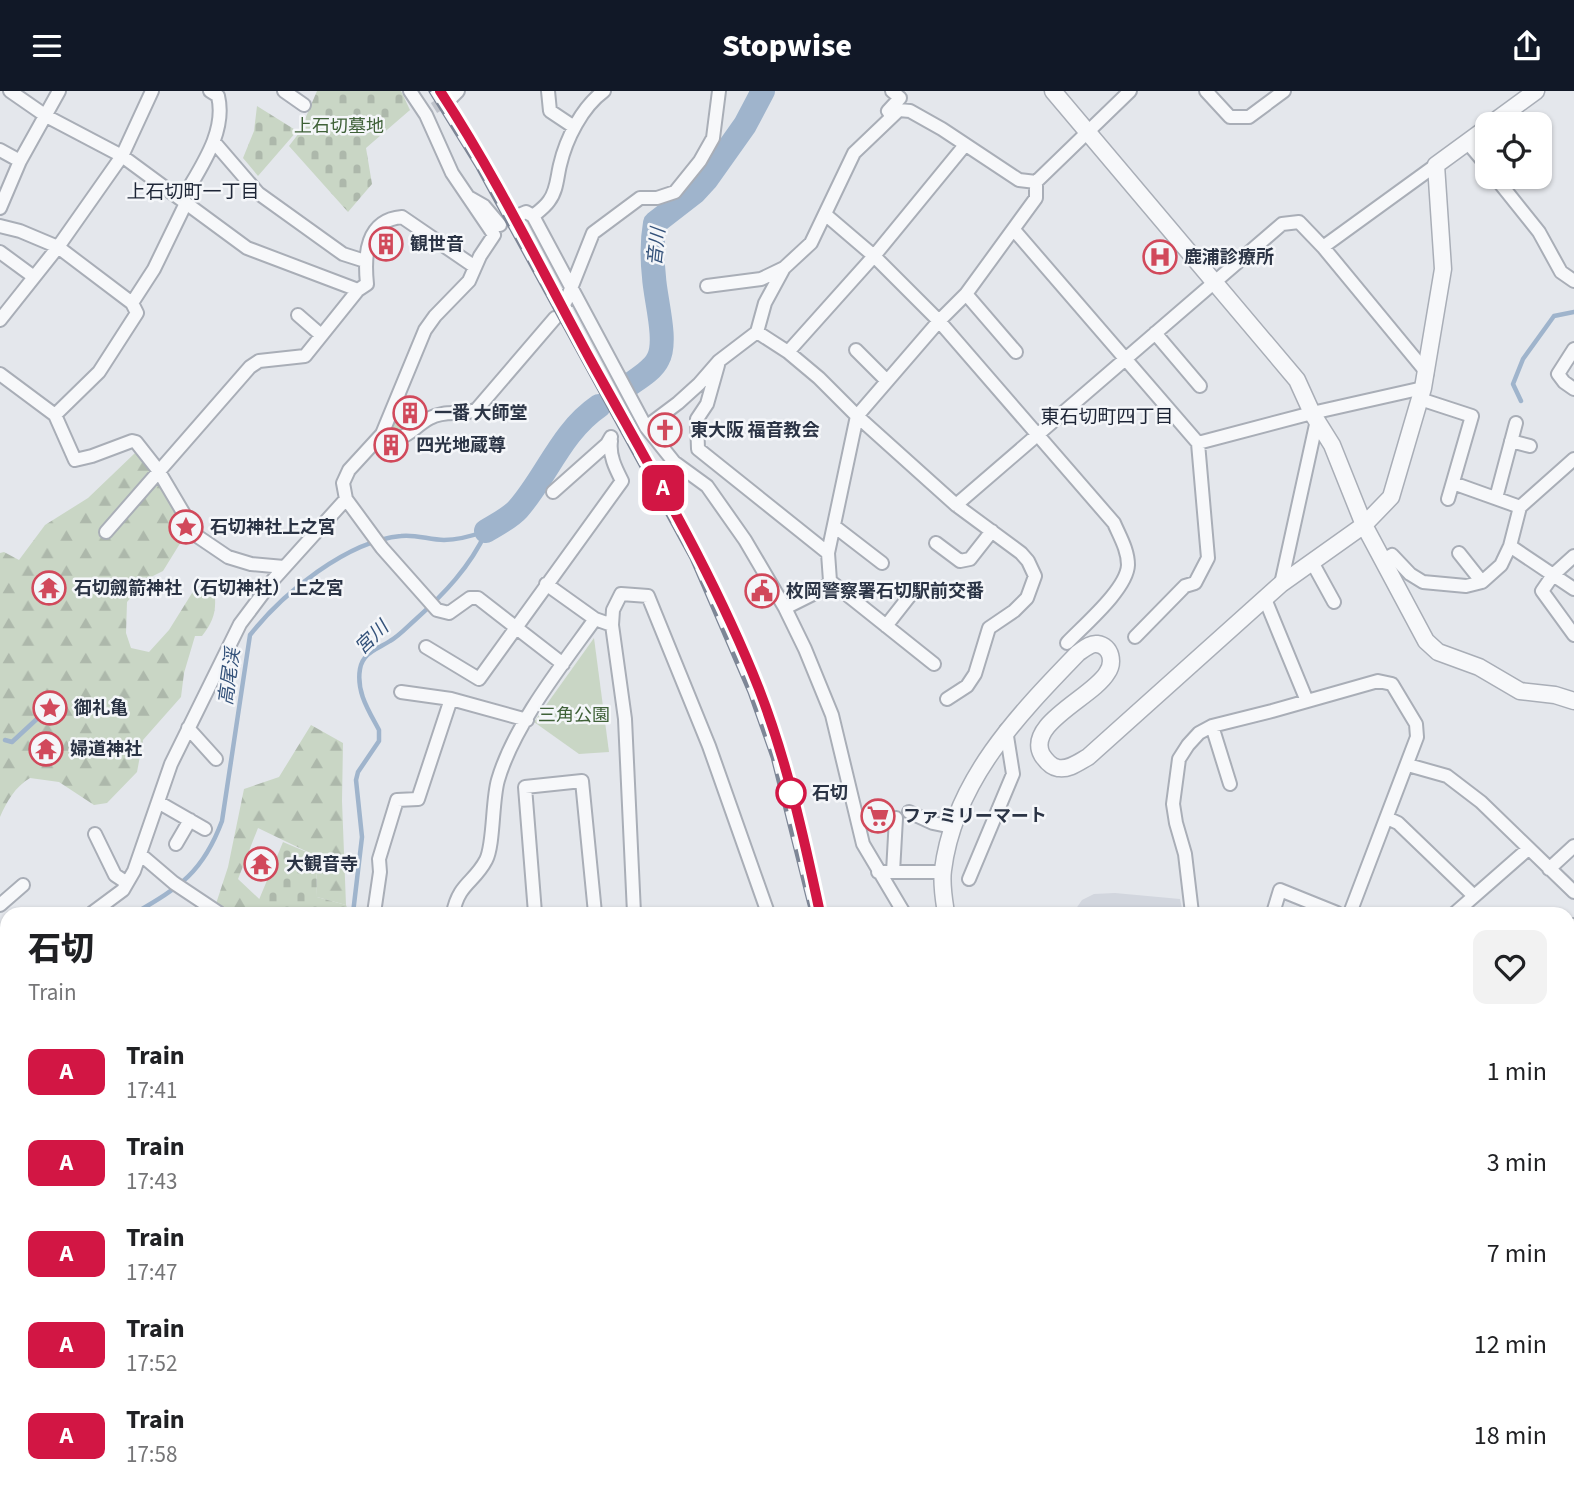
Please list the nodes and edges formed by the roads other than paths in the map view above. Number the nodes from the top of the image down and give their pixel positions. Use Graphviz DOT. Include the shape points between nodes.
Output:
graph roads {
  1 [pos="10,91"];
  2 [pos="60,91"];
  3 [pos="152,91"];
  4 [pos="283,91"];
  5 [pos="410,91"];
  6 [pos="548,91"];
  7 [pos="604,91"];
  8 [pos="719,91"];
  9 [pos="1053,91"];
  10 [pos="1130,91"];
  11 [pos="1206,91"];
  12 [pos="1536,91"];
  13 [pos="216,93"];
  14 [pos="900,93"];
  15 [pos="1279,93"];
  16 [pos="304,105"];
  17 [pos="1507,112"];
  18 [pos="892,116"];
  19 [pos="46,117"];
  20 [pos="574,127"];
  21 [pos="1087,132"];
  22 [pos="1475,136"];
  23 [pos="214,142"];
  24 [pos="1467,142"];
  25 [pos="965,145"];
  26 [pos="0,150"];
  27 [pos="1475,152"];
  28 [pos="122,156"];
  29 [pos="20,161"];
  30 [pos="1436,165"];
  31 [pos="1036,182"];
  32 [pos="1505,189"];
  33 [pos="467,197"];
  34 [pos="184,201"];
  35 [pos="0,208"];
  36 [pos="519,215"];
  37 [pos="826,215"];
  38 [pos="533,216"];
  39 [pos="500,225"];
  40 [pos="0,226"];
  41 [pos="1014,230"];
  42 [pos="58,247"];
  43 [pos="1324,247"];
  44 [pos="0,252"];
  45 [pos="874,256"];
  46 [pos="365,261"];
  47 [pos="475,267"];
  48 [pos="784,268"];
  49 [pos="34,277"];
  50 [pos="1574,281"];
  51 [pos="1215,282"];
  52 [pos="706,286"];
  53 [pos="358,290"];
  54 [pos="965,294"];
  55 [pos="568,295"];
  56 [pos="132,303"];
  57 [pos="298,315"];
  58 [pos="555,318"];
  59 [pos="0,320"];
  60 [pos="939,321"];
  61 [pos="757,332"];
  62 [pos="1155,334"];
  63 [pos="321,335"];
  64 [pos="1574,349"];
  65 [pos="856,350"];
  66 [pos="788,352"];
  67 [pos="1016,352"];
  68 [pos="1125,360"];
  69 [pos="719,361"];
  70 [pos="0,374"];
  71 [pos="887,381"];
  72 [pos="1200,386"];
  73 [pos="1423,386"];
  74 [pos="1574,389"];
  75 [pos="55,415"];
  76 [pos="857,416"];
  77 [pos="1315,416"];
  78 [pos="1516,423"];
  79 [pos="646,427"];
  80 [pos="382,434"];
  81 [pos="1038,435"];
  82 [pos="1511,441"];
  83 [pos="1198,443"];
  84 [pos="1530,446"];
  85 [pos="1574,459"];
  86 [pos="158,470"];
  87 [pos="1453,483"];
  88 [pos="553,492"];
  89 [pos="1496,498"];
  90 [pos="346,499"];
  91 [pos="1448,499"];
  92 [pos="956,505"];
  93 [pos="1520,507"];
  94 [pos="1364,525"];
  95 [pos="834,526"];
  96 [pos="992,531"];
  97 [pos="106,532"];
  98 [pos="936,544"];
  99 [pos="1510,546"];
  100 [pos="828,552"];
  101 [pos="1459,553"];
  102 [pos="1574,556"];
  103 [pos="1383,560"];
  104 [pos="1312,562"];
  105 [pos="882,563"];
  106 [pos="284,567"];
  107 [pos="1553,575"];
  108 [pos="830,581"];
  109 [pos="1482,582"];
  110 [pos="546,584"];
  111 [pos="1281,584"];
  112 [pos="915,589"];
  113 [pos="1574,589"];
  114 [pos="1265,599"];
  115 [pos="1334,602"];
  116 [pos="785,608"];
  117 [pos="595,619"];
  118 [pos="612,625"];
  119 [pos="886,626"];
  120 [pos="517,628"];
  121 [pos="1574,635"];
  122 [pos="1135,637"];
  123 [pos="1067,643"];
  124 [pos="426,647"];
  125 [pos="563,664"];
  126 [pos="934,664"];
  127 [pos="401,692"];
  128 [pos="451,699"];
  129 [pos="947,699"];
  130 [pos="1574,700"];
  131 [pos="1307,701"];
  132 [pos="527,720"];
  133 [pos="1212,726"];
  134 [pos="188,729"];
  135 [pos="1006,730"];
  136 [pos="216,759"];
  137 [pos="1408,765"];
  138 [pos="1230,784"];
  139 [pos="158,802"];
  140 [pos="909,811"];
  141 [pos="896,818"];
  142 [pos="1387,818"];
  143 [pos="190,820"];
  144 [pos="952,827"];
  145 [pos="205,829"];
  146 [pos="95,834"];
  147 [pos="176,843"];
  148 [pos="1574,846"];
  149 [pos="1528,849"];
  150 [pos="140,854"];
  151 [pos="1549,869"];
  152 [pos="878,872"];
  153 [pos="893,872"];
  154 [pos="942,872"];
  155 [pos="969,879"];
  156 [pos="127,883"];
  157 [pos="23,885"];
  158 [pos="1574,892"];
  159 [pos="1474,896"];
  160 [pos="6,907"];
  161 [pos="101,907"];
  162 [pos="210,907"];
  163 [pos="375,907"];
  164 [pos="454,907"];
  165 [pos="535,907"];
  166 [pos="594,907"];
  167 [pos="634,907"];
  168 [pos="766,907"];
  169 [pos="900,907"];
  170 [pos="945,907"];
  171 [pos="1191,907"];
  172 [pos="1275,907"];
  173 [pos="1322,907"];
  174 [pos="1352,907"];
  175 [pos="1462,907"];
  1 -- 19 [label="street"];
  2 -- 19 [label="street"];
  3 -- 28 [label="street"];
  4 -- 16 [label="street"];
  5 -- 33 [label="street" via="430,112 452,173"];
  6 -- 20 [label="street" via="550,111"];
  7 -- 20 [label="street"];
  8 -- 55 [label="street" via="713,138 700,161 675,192 640,198 593,233"];
  9 -- 21 [label="street"];
  10 -- 21 [label="street"];
  11 -- 15 [label="street" via="1230,117 1249,117"];
  12 -- 17 [label="street"];
  13 -- 23 [label="street" via="222,109"];
  14 -- 18 [label="street" via="888,111"];
  18 -- 25 [label="street" via="899,110 910,111"];
  18 -- 37 [label="street" via="854,153"];
  19 -- 28 [label="street"];
  19 -- 29 [label="street"];
  20 -- 38 [label="street" via="554,192"];
  21 -- 31 [label="street"];
  21 -- 51 [label="street"];
  22 -- 24 [label="street"];
  23 -- 34 [label="street"];
  23 -- 46 [label="street" via="258,193 343,254"];
  24 -- 27 [label="street"];
  24 -- 30 [label="street"];
  25 -- 31 [label="street" via="1019,180"];
  25 -- 45 [label="street"];
  26 -- 29 [label="street"];
  28 -- 34 [label="street"];
  28 -- 42 [label="street"];
  29 -- 35 [label="street"];
  30 -- 43 [label="street"];
  30 -- 73 [label="street" via="1443,268"];
  31 -- 41 [label="street" via="1036,198"];
  32 -- 50 [label="street" via="1539,232 1561,272"];
  33 -- 39 [label="street" via="484,205"];
  33 -- 47 [label="street" via="494,235"];
  34 -- 53 [label="street" via="247,248"];
  34 -- 56 [label="street" via="154,269"];
  36 -- 38 [label="street"];
  37 -- 45 [label="street"];
  37 -- 48 [label="street" via="811,243"];
  38 -- 55 [label="street"];
  40 -- 42 [label="street"];
  41 -- 54 [label="street"];
  41 -- 68 [label="street"];
  42 -- 49 [label="street"];
  42 -- 56 [label="street"];
  43 -- 51 [label="street" via="1299,222 1282,225"];
  43 -- 73 [label="street"];
  44 -- 49 [label="street"];
  45 -- 60 [label="street"];
  45 -- 66 [label="street"];
  46 -- 47 [label="street" via="377,230 390,218 402,217"];
  46 -- 53 [label="street" via="367,284"];
  47 -- 80 [label="street" via="469,282 425,330"];
  48 -- 52 [label="street" via="761,279"];
  48 -- 61 [label="street" via="765,303"];
  49 -- 59 [label="street"];
  51 -- 62 [label="street"];
  51 -- 77 [label="street" via="1297,380"];
  53 -- 63 [label="street"];
  54 -- 60 [label="street"];
  54 -- 67 [label="street"];
  55 -- 79 [label="street"];
  56 -- 75 [label="street" via="137,313 99,372"];
  57 -- 63 [label="street"];
  58 -- 80 [label="street" via="477,409 431,417 400,439"];
  60 -- 71 [label="street"];
  60 -- 81 [label="street"];
  61 -- 66 [label="street"];
  61 -- 69 [label="street"];
  62 -- 68 [label="street"];
  62 -- 72 [label="street"];
  63 -- 86 [label="street" via="305,356 259,361 250,367"];
  64 -- 74 [label="street" via="1558,374"];
  65 -- 71 [label="street"];
  66 -- 76 [label="street"];
  68 -- 81 [label="street"];
  68 -- 83 [label="street"];
  69 -- 79 [label="street" via="685,397"];
  69 -- 100 [label="street" via="707,404 697,419 698,450"];
  70 -- 75 [label="street"];
  71 -- 76 [label="street"];
  73 -- 77 [label="street"];
  73 -- 87 [label="street" via="1472,416"];
  73 -- 94 [label="street" via="1391,497"];
  75 -- 86 [label="street" via="75,460 132,441"];
  76 -- 92 [label="street"];
  76 -- 95 [label="street"];
  77 -- 83 [label="street"];
  77 -- 94 [label="street" via="1332,445"];
  77 -- 111 [label="street"];
  78 -- 82 [label="street"];
  79 -- 116 [label="street" via="674,462 707,486"];
  80 -- 90 [label="street" via="349,470 343,483"];
  81 -- 92 [label="street"];
  81 -- 123 [label="street" via="1114,523 1128,564 1125,579"];
  82 -- 84 [label="street"];
  82 -- 89 [label="street"];
  83 -- 122 [label="street" via="1208,558 1195,583 1185,586"];
  85 -- 93 [label="street"];
  86 -- 97 [label="street"];
  86 -- 106 [label="street" via="192,530 204,541 228,557"];
  87 -- 89 [label="street"];
  87 -- 91 [label="street"];
  88 -- 110 [label="street" via="612,439 622,481"];
  89 -- 93 [label="street"];
  90 -- 106 [label="street"];
  90 -- 120 [label="street" via="437,610 449,613 470,598 478,598"];
  92 -- 96 [label="street"];
  93 -- 99 [label="street"];
  94 -- 103 [label="street"];
  94 -- 104 [label="street"];
  95 -- 100 [label="street"];
  95 -- 105 [label="street"];
  96 -- 98 [label="street" via="970,559 960,561"];
  96 -- 129 [label="street" via="1028,561 1035,576 1032,588 1014,611 989,628 975,674 967,686"];
  99 -- 107 [label="street"];
  99 -- 109 [label="street" via="1501,565"];
  100 -- 108 [label="street"];
  101 -- 109 [label="street"];
  102 -- 107 [label="street"];
  103 -- 109 [label="street" via="1392,555 1423,582 1466,586"];
  103 -- 130 [label="street" via="1426,641 1438,652 1479,667 1520,691"];
  104 -- 111 [label="street"];
  104 -- 115 [label="street"];
  106 -- 134 [label="street" via="240,624"];
  107 -- 113 [label="street"];
  107 -- 121 [label="street" via="1542,591"];
  108 -- 116 [label="street"];
  108 -- 119 [label="street"];
  110 -- 117 [label="street"];
  110 -- 120 [label="street"];
  111 -- 114 [label="street"];
  112 -- 119 [label="street"];
  114 -- 131 [label="street"];
  114 -- 135 [label="street" via="1088,757 1073,765 1051,766 1038,746 1041,732 1106,676 1111,656 1097,644 1078,653"];
  116 -- 152 [label="street" via="832,715 863,844"];
  117 -- 118 [label="street"];
  117 -- 125 [label="street"];
  118 -- 167 [label="street" via="625,719"];
  118 -- 168 [label="street" via="612,610 621,594 648,596 709,746"];
  119 -- 126 [label="street"];
  120 -- 124 [label="street" via="479,679"];
  120 -- 125 [label="street"];
  125 -- 132 [label="street"];
  127 -- 128 [label="street"];
  128 -- 132 [label="street"];
  128 -- 163 [label="street" via="418,799 397,800 379,859"];
  131 -- 133 [label="street"];
  131 -- 137 [label="street" via="1378,681 1392,684 1416,724"];
  132 -- 164 [label="street" via="497,782 487,859 457,896"];
  133 -- 138 [label="street"];
  133 -- 171 [label="street" via="1188,745 1179,759 1175,780 1173,804"];
  134 -- 136 [label="street"];
  134 -- 139 [label="street"];
  135 -- 144 [label="street" via="983,762"];
  135 -- 155 [label="street" via="1013,774"];
  137 -- 142 [label="street"];
  137 -- 149 [label="street" via="1447,776 1481,801"];
  139 -- 143 [label="street"];
  139 -- 150 [label="street"];
  140 -- 144 [label="street"];
  141 -- 153 [label="street"];
  142 -- 159 [label="street" via="1398,823"];
  142 -- 174 [label="street"];
  143 -- 145 [label="street"];
  143 -- 147 [label="street"];
  144 -- 154 [label="street"];
  146 -- 156 [label="street" via="115,875"];
  148 -- 151 [label="street"];
  149 -- 151 [label="street"];
  149 -- 159 [label="street"];
  150 -- 156 [label="street"];
  150 -- 162 [label="street"];
  151 -- 158 [label="street"];
  152 -- 153 [label="street"];
  152 -- 169 [label="street"];
  153 -- 154 [label="street"];
  154 -- 170 [label="street"];
  156 -- 161 [label="street"];
  157 -- 160 [label="street"];
  159 -- 175 [label="street"];
  165 -- 166 [label="street" via="525,787 582,781"];
  172 -- 173 [label="street" via="1280,890"];
}
